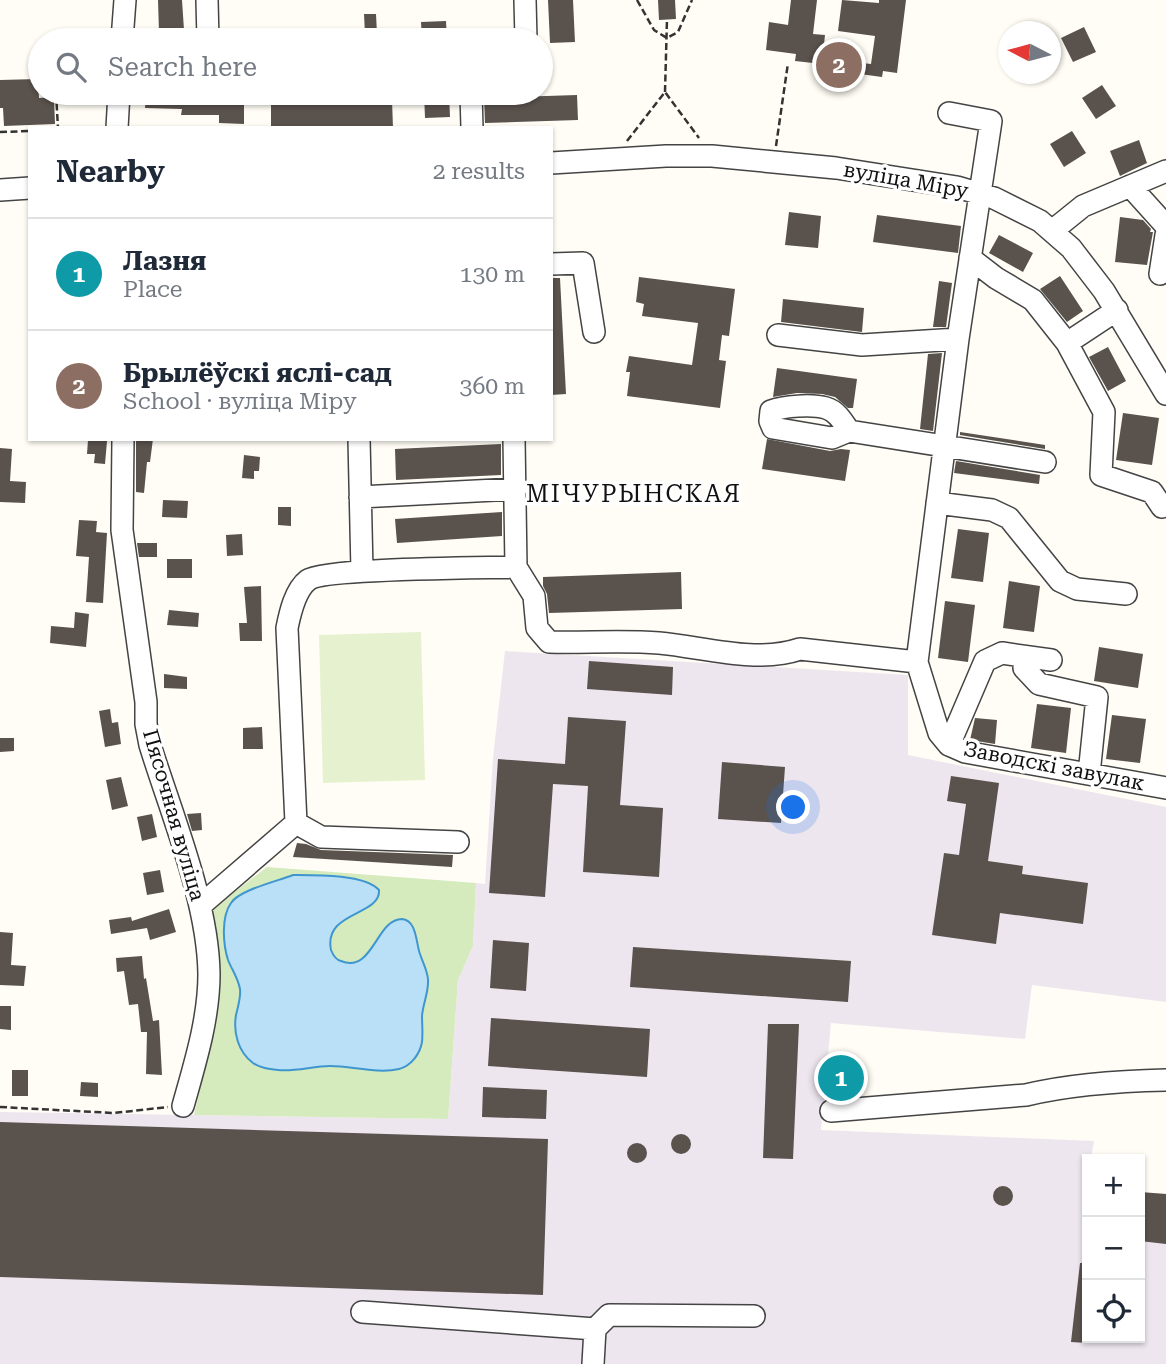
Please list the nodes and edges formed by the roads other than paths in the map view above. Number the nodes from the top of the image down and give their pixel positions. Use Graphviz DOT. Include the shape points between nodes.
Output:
graph roads {
  1 [pos="124,0"];
  2 [pos="207,0"];
  3 [pos="525,0"];
  4 [pos="123,28"];
  5 [pos="208,28"];
  6 [pos="526,28"];
  7 [pos="118,105"];
  8 [pos="471,105"];
  9 [pos="949,113"];
  10 [pos="117,126"];
  11 [pos="472,126"];
  12 [pos="553,163"];
  13 [pos="1166,172"];
  14 [pos="1130,186"];
  15 [pos="28,188"];
  16 [pos="0,190"];
  17 [pos="979,192"];
  18 [pos="1166,226"];
  19 [pos="1052,231"];
  20 [pos="1166,235"];
  21 [pos="970,258"];
  22 [pos="553,264"];
  23 [pos="1160,274"];
  24 [pos="1116,310"];
  25 [pos="594,332"];
  26 [pos="778,335"];
  27 [pos="958,339"];
  28 [pos="1067,342"];
  29 [pos="1166,394"];
  30 [pos="849,431"];
  31 [pos="123,441"];
  32 [pos="359,441"];
  33 [pos="514,441"];
  34 [pos="943,446"];
  35 [pos="1045,462"];
  36 [pos="516,489"];
  37 [pos="360,497"];
  38 [pos="937,503"];
  39 [pos="1162,507"];
  40 [pos="516,567"];
  41 [pos="362,572"];
  42 [pos="1126,594"];
  43 [pos="1051,660"];
  44 [pos="917,662"];
  45 [pos="1024,668"];
  46 [pos="948,745"];
  47 [pos="1089,774"];
  48 [pos="1166,788"];
  49 [pos="296,823"];
  50 [pos="458,842"];
  51 [pos="201,905"];
  52 [pos="1166,1080"];
  53 [pos="183,1106"];
  54 [pos="831,1111"];
  55 [pos="362,1312"];
  56 [pos="754,1316"];
  57 [pos="594,1329"];
  58 [pos="593,1364"];
  1 -- 4 [label="street"];
  2 -- 5 [label="street"];
  3 -- 6 [label="street"];
  7 -- 10 [label="street"];
  8 -- 11 [label="street"];
  9 -- 17 [label="street" via="991,121"];
  12 -- 17 [label="street, вуліца Міру" via="712,156 836,168"];
  13 -- 14 [label="street"];
  14 -- 18 [label="street"];
  14 -- 19 [label="street" via="1083,206"];
  15 -- 16 [label="street"];
  17 -- 19 [label="street, вуліца Міру" via="1017,207"];
  17 -- 21 [label="street"];
  19 -- 24 [label="street, вуліца Міру" via="1071,248"];
  20 -- 23 [label="street"];
  21 -- 27 [label="street"];
  21 -- 28 [label="street" via="1033,300"];
  22 -- 25 [label="street" via="583,263"];
  24 -- 28 [label="street"];
  24 -- 29 [label="street, вуліца Міру"];
  26 -- 27 [label="street" via="862,345"];
  27 -- 34 [label="street"];
  28 -- 39 [label="street" via="1104,412 1101,475 1152,492"];
  30 -- 34 [label="street"];
  31 -- 51 [label="street, Пясочная вуліца" via="122,530 146,724"];
  32 -- 37 [label="street"];
  33 -- 36 [label="street"];
  34 -- 35 [label="street"];
  34 -- 38 [label="street"];
  36 -- 37 [label="street"];
  36 -- 40 [label="street"];
  37 -- 41 [label="street"];
  38 -- 42 [label="street" via="992,510 1009,518 1060,581 1077,589"];
  38 -- 44 [label="street"];
  40 -- 41 [label="street"];
  40 -- 44 [label="street" via="534,596 537,628 550,642 660,643 766,655 800,649"];
  41 -- 49 [label="street" via="311,578 302,586 290,615"];
  43 -- 46 [label="street" via="1002,653 985,661"];
  44 -- 46 [label="street, Заводскі завулак" via="939,733"];
  45 -- 47 [label="street" via="1040,684 1097,697"];
  46 -- 47 [label="street, Заводскі завулак" via="1008,761"];
  47 -- 48 [label="street, Заводскі завулак"];
  49 -- 50 [label="street" via="321,838"];
  49 -- 51 [label="street"];
  51 -- 53 [label="street, Пясочная вуліца" via="209,976 204,1029"];
  52 -- 54 [label="street"];
  55 -- 57 [label="street"];
  56 -- 57 [label="street" via="610,1315"];
  57 -- 58 [label="street"];
}
